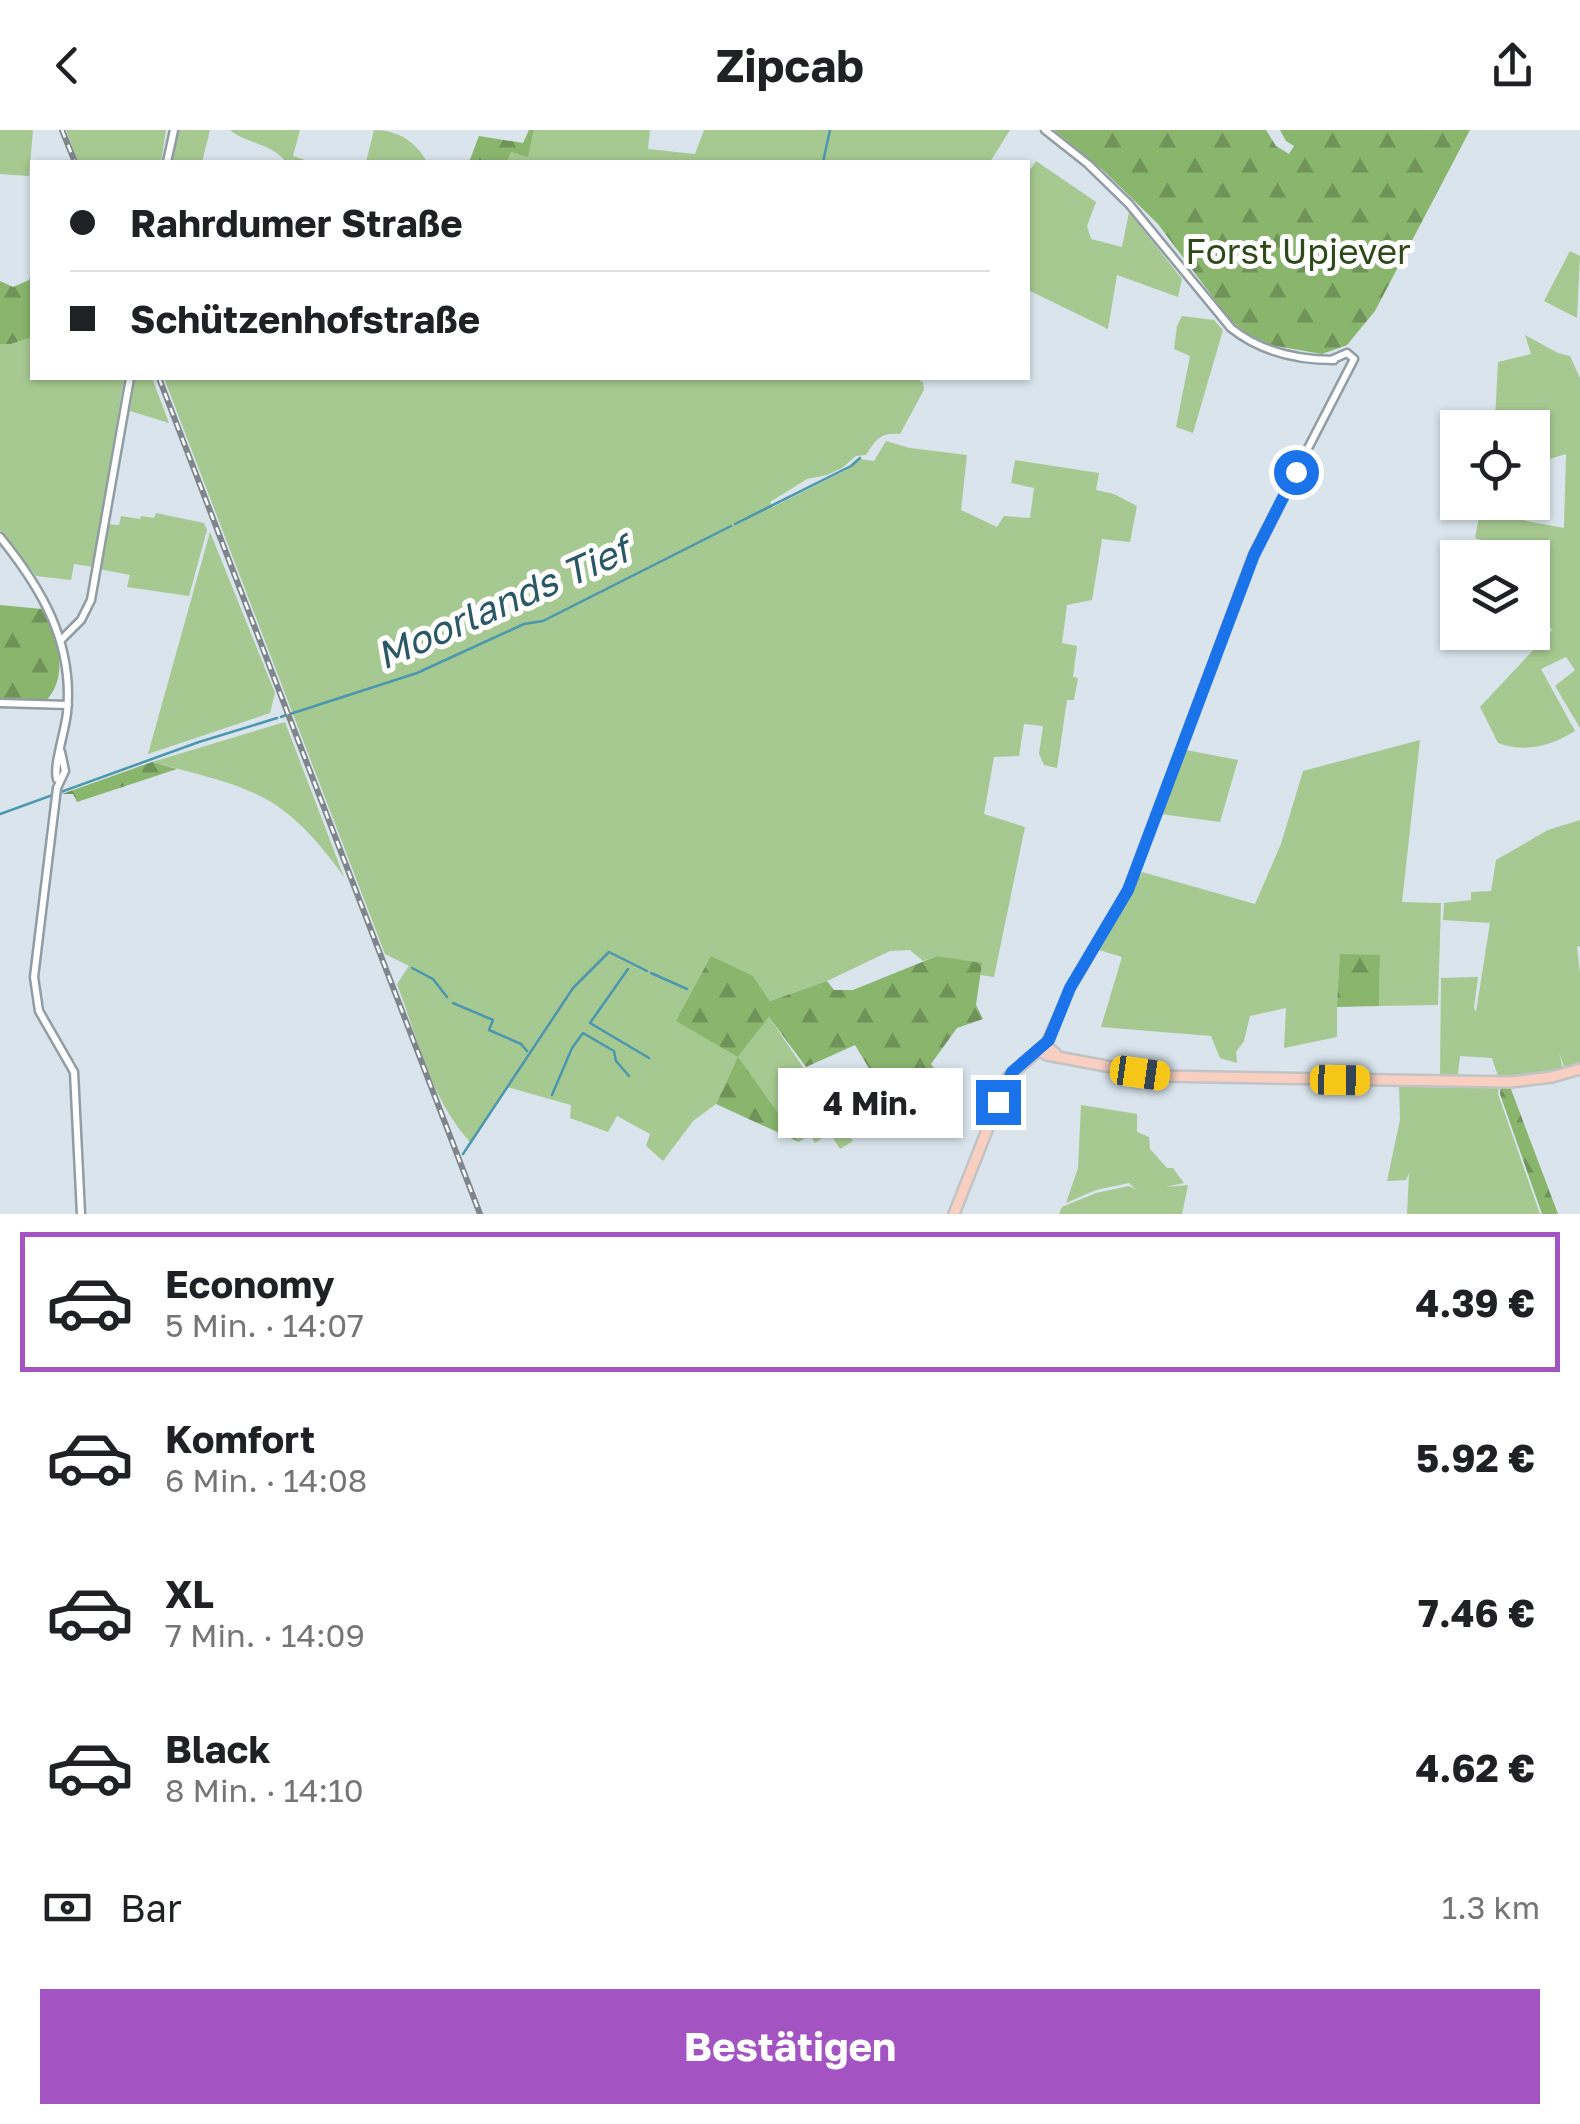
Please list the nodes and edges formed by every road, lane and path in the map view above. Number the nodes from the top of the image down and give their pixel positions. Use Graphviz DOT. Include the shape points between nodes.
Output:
graph roads {
  1 [pos="174,130"];
  2 [pos="1044,130"];
  3 [pos="166,160"];
  4 [pos="130,380"];
  5 [pos="0,537"];
  6 [pos="61,637"];
  7 [pos="67,691"];
  8 [pos="0,703"];
  9 [pos="57,705"];
  10 [pos="46,706"];
  11 [pos="67,709"];
  12 [pos="1043,1048"];
  13 [pos="1580,1069"];
  14 [pos="81,1214"];
  15 [pos="954,1214"];
  1 -- 3 [label="street"];
  2 -- 12 [label="street" via="1130,204 1231,328 1270,351 1344,363 1343,377 1254,555 1128,890"];
  4 -- 6 [label="street" via="93,592 81,620"];
  5 -- 6 [label="street" via="41,592"];
  6 -- 7 [label="street"];
  7 -- 9 [label="street"];
  7 -- 11 [label="street"];
  8 -- 10 [label="street"];
  9 -- 10 [label="street"];
  9 -- 11 [label="street"];
  10 -- 11 [label="street"];
  11 -- 14 [label="street" via="60,765 65,771 56,791 34,977 40,1011 74,1072"];
  12 -- 13 [label="main road" via="1160,1076 1511,1082"];
  12 -- 15 [label="main road" via="1008,1078"];
}
